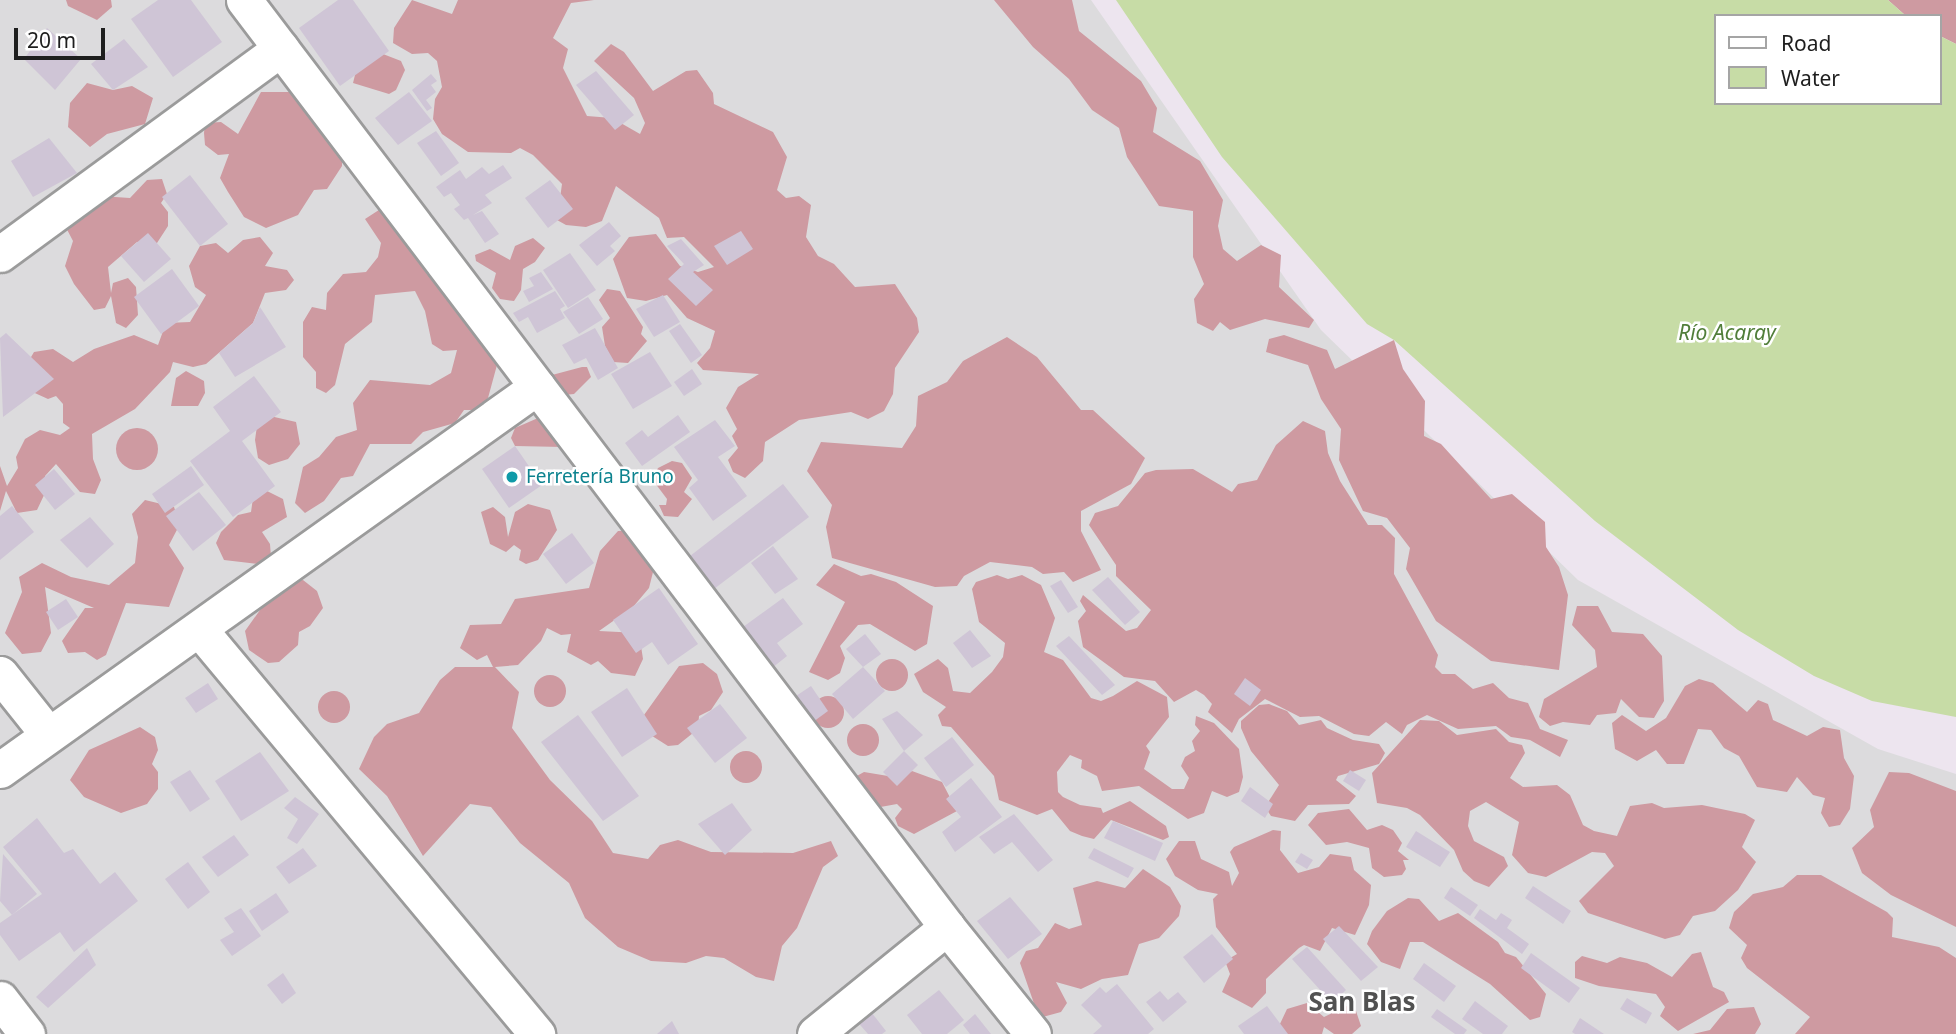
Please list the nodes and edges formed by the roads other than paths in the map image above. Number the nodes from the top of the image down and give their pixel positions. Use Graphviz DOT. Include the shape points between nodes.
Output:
graph roads {
  1 [pos="244,0"];
  2 [pos="281,48"];
  3 [pos="0,254"];
  4 [pos="537,387"];
  5 [pos="199,629"];
  6 [pos="0,674"];
  7 [pos="47,733"];
  8 [pos="0,770"];
  9 [pos="947,927"];
  10 [pos="0,999"];
  11 [pos="27,1034"];
  12 [pos="537,1034"];
  13 [pos="815,1034"];
  14 [pos="1034,1034"];
  1 -- 2 [label="street"];
  2 -- 3 [label="street"];
  2 -- 4 [label="street"];
  4 -- 5 [label="street"];
  4 -- 9 [label="street"];
  5 -- 7 [label="street"];
  5 -- 12 [label="street"];
  6 -- 7 [label="street"];
  7 -- 8 [label="street"];
  9 -- 13 [label="street"];
  9 -- 14 [label="street"];
  10 -- 11 [label="street"];
}
